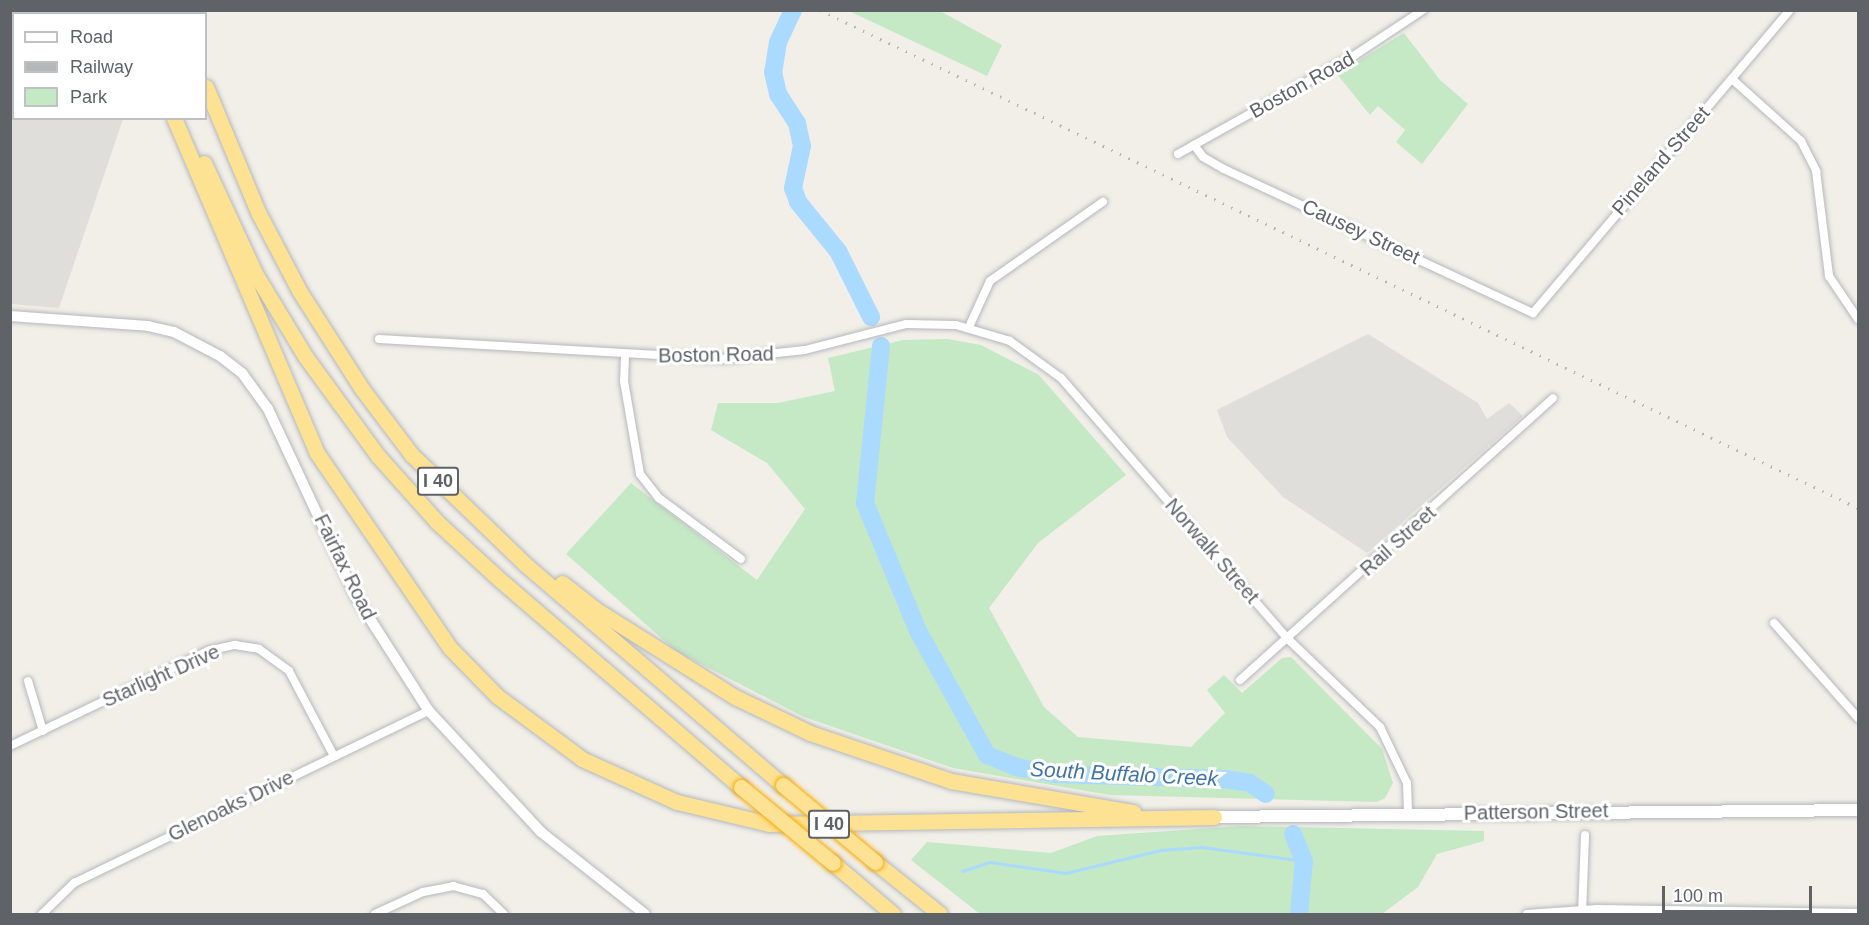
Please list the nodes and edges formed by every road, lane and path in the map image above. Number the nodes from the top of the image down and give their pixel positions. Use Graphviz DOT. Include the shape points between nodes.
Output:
graph roads {
  1 [pos="1423,10"];
  2 [pos="1790,10"];
  3 [pos="1732,79"];
  4 [pos="207,89"];
  5 [pos="175,120"];
  6 [pos="186,120"];
  7 [pos="1194,145"];
  8 [pos="1178,154"];
  9 [pos="1103,202"];
  10 [pos="1533,313"];
  11 [pos="10,316"];
  12 [pos="1858,319"];
  13 [pos="969,327"];
  14 [pos="379,339"];
  15 [pos="625,355"];
  16 [pos="1553,398"];
  17 [pos="467,512"];
  18 [pos="741,559"];
  19 [pos="1773,623"];
  20 [pos="1289,640"];
  21 [pos="1240,680"];
  22 [pos="28,681"];
  23 [pos="429,711"];
  24 [pos="1858,718"];
  25 [pos="43,731"];
  26 [pos="10,746"];
  27 [pos="334,756"];
  28 [pos="1858,810"];
  29 [pos="1408,813"];
  30 [pos="1214,817"];
  31 [pos="1585,835"];
  32 [pos="1581,913"];
  33 [pos="1741,913"];
  34 [pos="1858,913"];
  35 [pos="42,915"];
  36 [pos="375,915"];
  37 [pos="504,915"];
  38 [pos="645,915"];
  39 [pos="893,915"];
  40 [pos="940,915"];
  41 [pos="1527,915"];
  1 -- 7 [label="street, Boston Road" via="1355,55"];
  2 -- 3 [label="street, Pineland Street"];
  3 -- 10 [label="street, Pineland Street"];
  3 -- 12 [label="street" via="1777,116 1806,151 1816,171 1822,198 1822,251 1829,276"];
  4 -- 17 [label="highway, I 40" via="258,212 300,292 362,389 412,455"];
  5 -- 30 [label="highway" via="317,453 450,648 497,696 582,759 676,802 769,824"];
  6 -- 39 [label="highway, I 40, bridge" via="256,275 311,365 378,456 437,522 499,579"];
  7 -- 8 [label="street, Boston Road"];
  7 -- 10 [label="street, Causey Street" via="1203,157 1224,169"];
  9 -- 13 [label="street" via="990,281"];
  11 -- 23 [label="street, Fairfax Road" via="148,326 174,332 220,356 242,373 268,409 356,597"];
  13 -- 15 [label="street, Boston Road" via="906,324 763,358"];
  13 -- 20 [label="street, Norwalk Street" via="1010,340 1061,378"];
  14 -- 15 [label="street, Boston Road"];
  15 -- 18 [label="street" via="624,381 640,474 659,498"];
  16 -- 20 [label="street, Rail Street"];
  17 -- 30 [label="highway" via="595,609 735,697 810,734 951,782 1056,802"];
  17 -- 40 [label="highway, I 40, bridge"];
  19 -- 24 [label="street"];
  20 -- 21 [label="street, Rail Street"];
  20 -- 29 [label="street, Norwalk Street" via="1380,727 1407,783"];
  22 -- 25 [label="street"];
  23 -- 27 [label="street, Glenoaks Drive"];
  23 -- 38 [label="street, Fairfax Road" via="541,832"];
  25 -- 26 [label="street, Starlight Drive"];
  25 -- 27 [label="street, Starlight Drive" via="208,651 235,645 259,649 289,671"];
  27 -- 35 [label="street, Glenoaks Drive" via="74,883"];
  28 -- 29 [label="main road, Patterson Street"];
  29 -- 30 [label="main road, Patterson Street"];
  31 -- 32 [label="street"];
  32 -- 33 [label="street"];
  32 -- 41 [label="street"];
  33 -- 34 [label="street"];
  36 -- 37 [label="street" via="423,892 453,886 483,894"];
}
